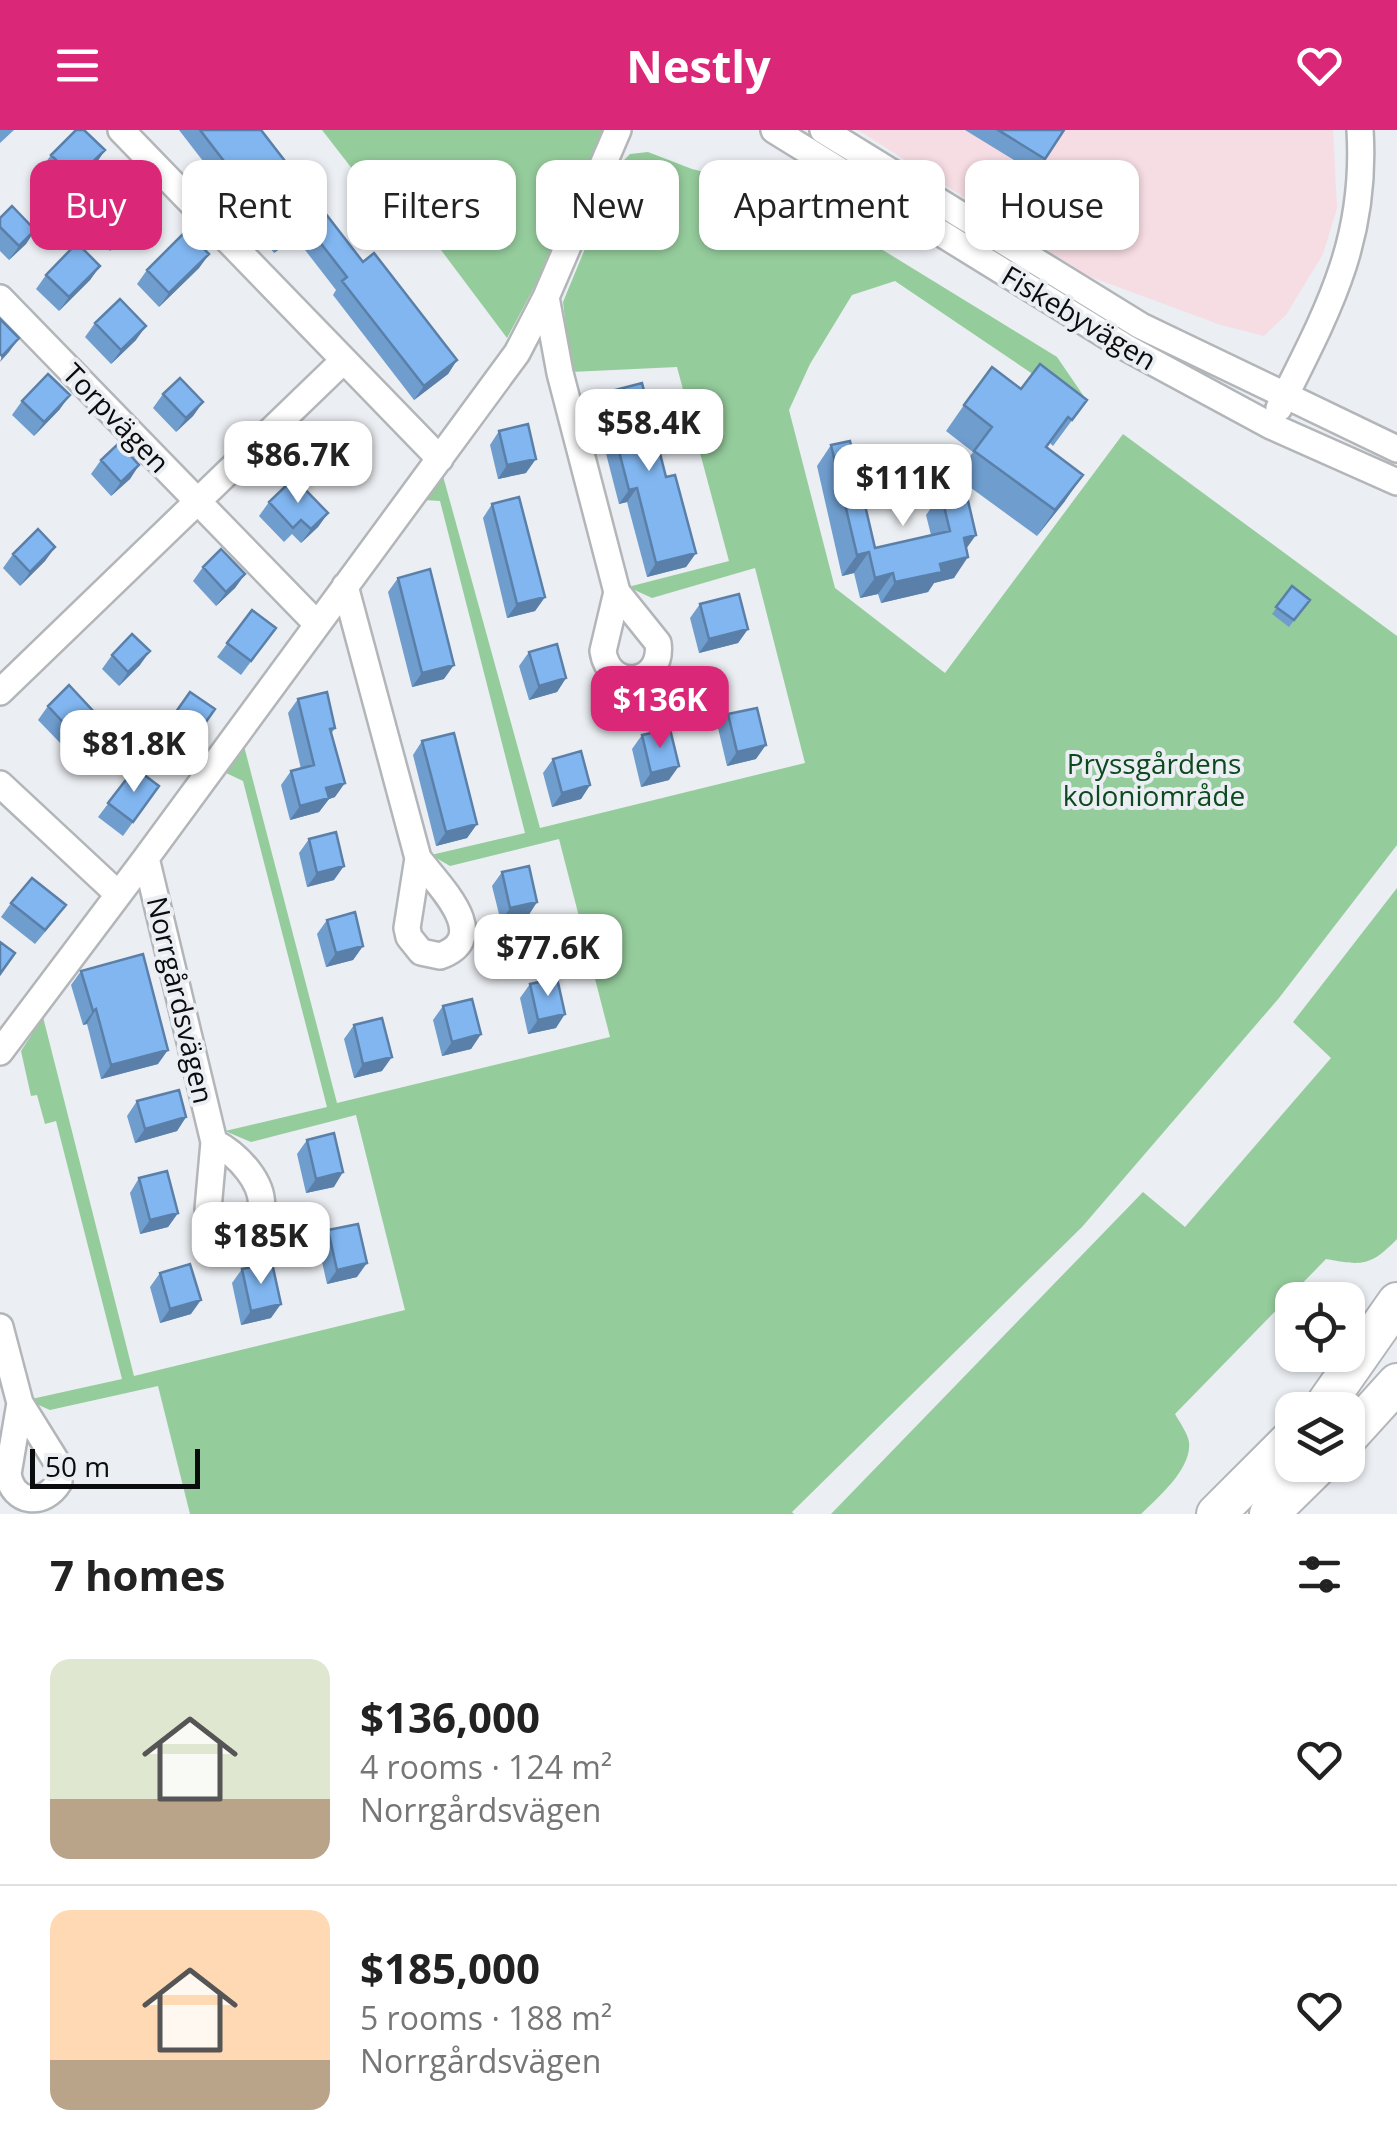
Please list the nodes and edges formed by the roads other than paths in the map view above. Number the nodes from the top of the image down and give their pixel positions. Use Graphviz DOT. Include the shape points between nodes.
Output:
graph roads {
  1 [pos="121,130"];
  2 [pos="618,130"];
  3 [pos="774,130"];
  4 [pos="823,130"];
  5 [pos="1360,130"];
  6 [pos="0,298"];
  7 [pos="546,298"];
  8 [pos="343,361"];
  9 [pos="1285,397"];
  10 [pos="1271,426"];
  11 [pos="1397,450"];
  12 [pos="440,459"];
  13 [pos="1397,482"];
  14 [pos="197,502"];
  15 [pos="346,586"];
  16 [pos="617,592"];
  17 [pos="317,624"];
  18 [pos="0,692"];
  19 [pos="0,784"];
  20 [pos="146,858"];
  21 [pos="418,858"];
  22 [pos="118,894"];
  23 [pos="0,1052"];
  24 [pos="214,1142"];
  25 [pos="1397,1302"];
  26 [pos="0,1327"];
  27 [pos="1397,1328"];
  28 [pos="1397,1382"];
  29 [pos="1333,1392"];
  30 [pos="1336,1392"];
  31 [pos="20,1403"];
  32 [pos="1365,1418"];
  33 [pos="1275,1455"];
  34 [pos="1301,1482"];
  35 [pos="1216,1514"];
  36 [pos="1268,1514"];
  1 -- 8 [label="street"];
  2 -- 7 [label="street, Norrgårdsvägen"];
  3 -- 10 [label="street, Fiskebyvägen" via="1048,302"];
  4 -- 9 [label="street, Fiskebyvägen" via="1142,326"];
  5 -- 9 [label="street" via="1360,207 1352,242"];
  6 -- 14 [label="street, Torpvägen"];
  7 -- 12 [label="street, Norrgårdsvägen" via="517,352"];
  7 -- 16 [label="street"];
  8 -- 12 [label="street"];
  8 -- 14 [label="street"];
  9 -- 10 [label="street"];
  9 -- 11 [label="street, Fiskebyvägen"];
  10 -- 13 [label="street, Fiskebyvägen"];
  12 -- 15 [label="street, Norrgårdsvägen"];
  14 -- 17 [label="street, Torpvägen"];
  14 -- 18 [label="street"];
  15 -- 17 [label="street, Norrgårdsvägen"];
  15 -- 21 [label="street"];
  17 -- 20 [label="street, Norrgårdsvägen"];
  19 -- 22 [label="street"];
  20 -- 22 [label="street, Norrgårdsvägen"];
  20 -- 24 [label="street, Norrgårdsvägen"];
  22 -- 23 [label="street, Norrgårdsvägen"];
  25 -- 29 [label="highway"];
  26 -- 31 [label="street"];
  27 -- 30 [label="highway"];
  28 -- 32 [label="highway"];
  33 -- 35 [label="highway"];
  34 -- 36 [label="highway"];
}
